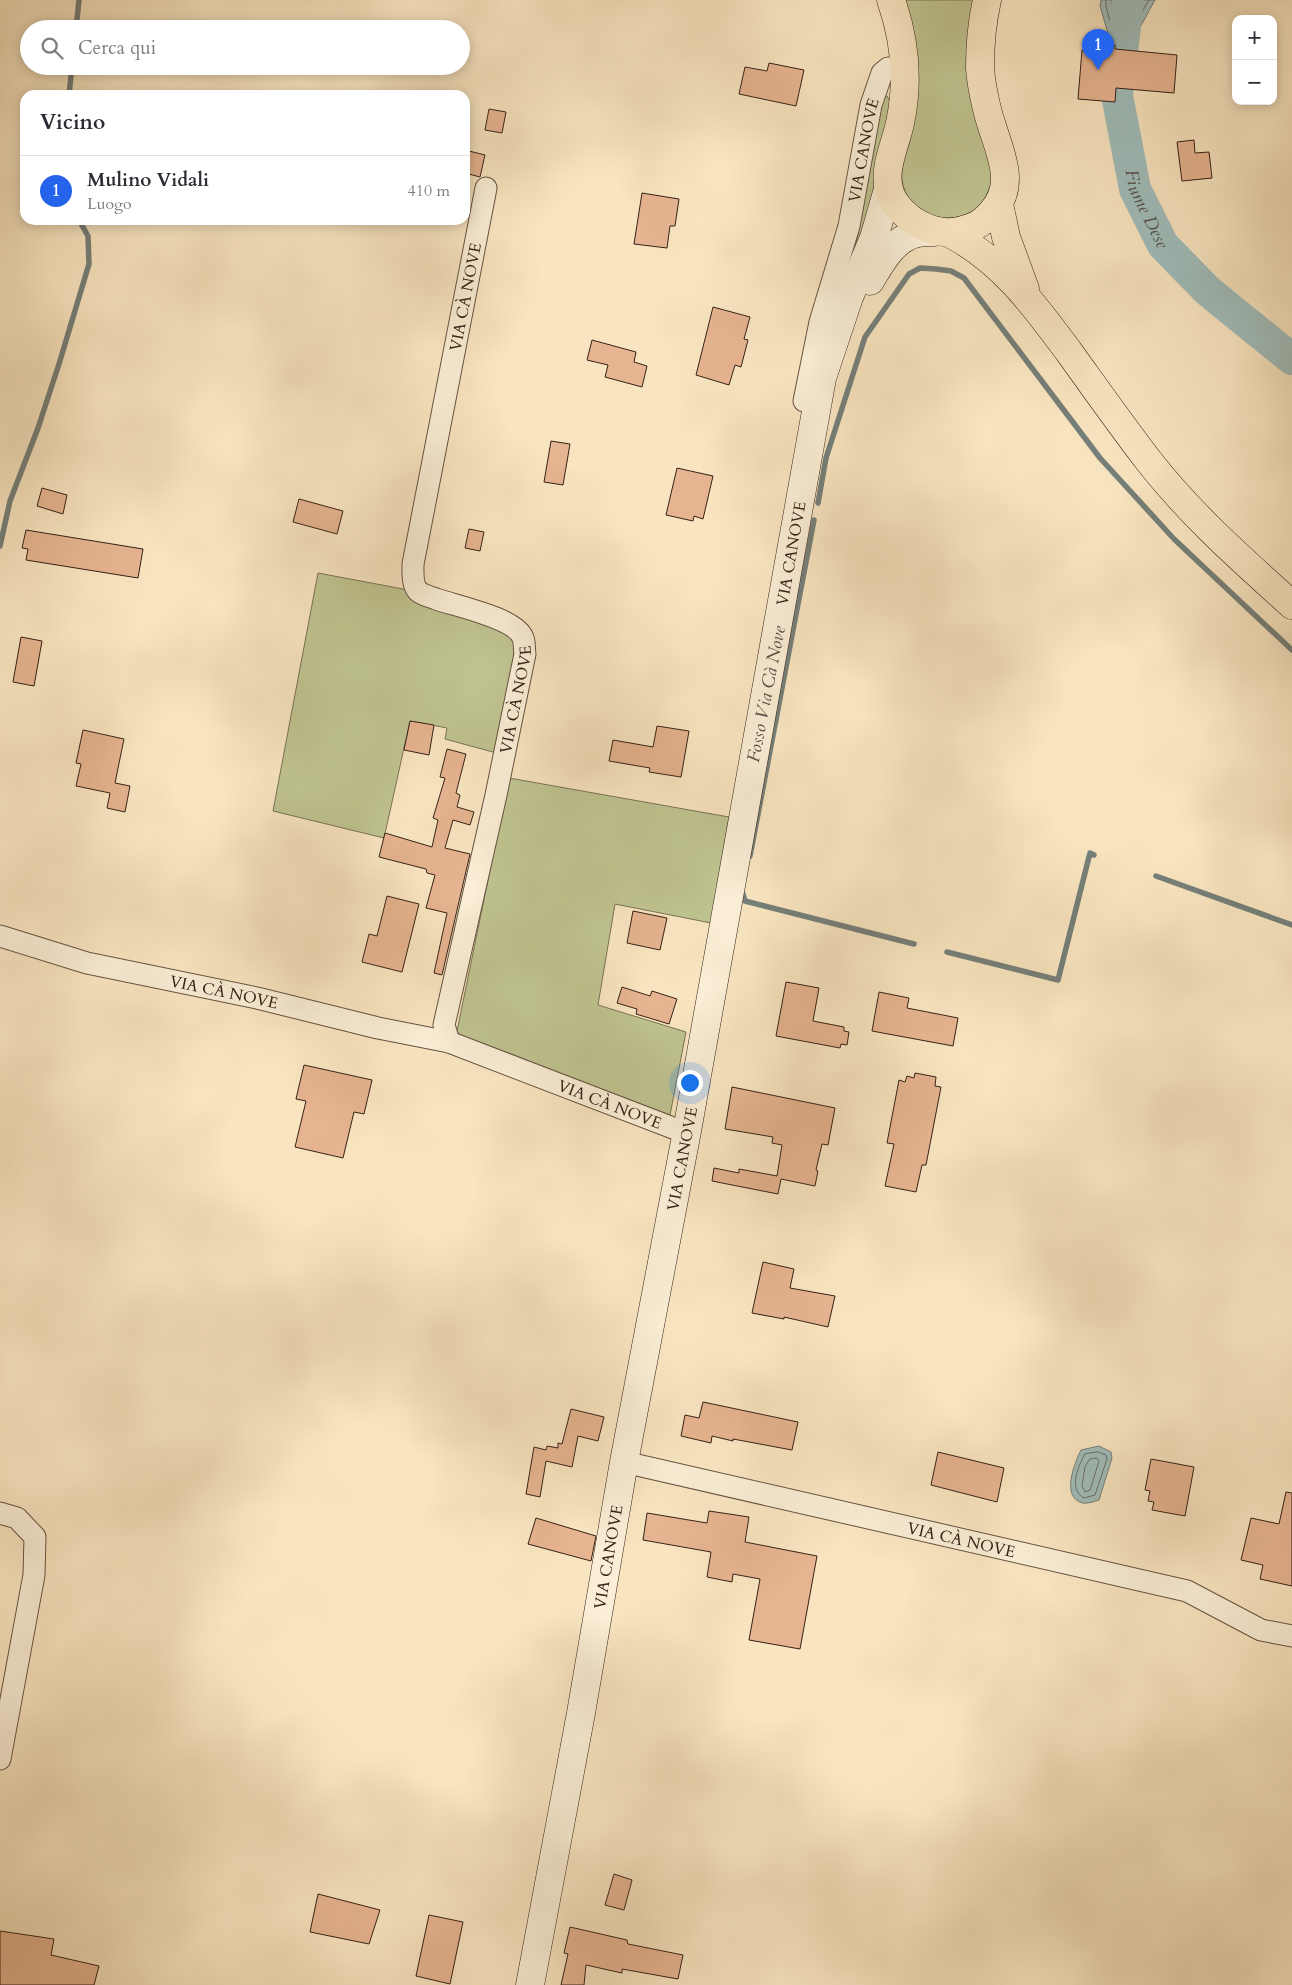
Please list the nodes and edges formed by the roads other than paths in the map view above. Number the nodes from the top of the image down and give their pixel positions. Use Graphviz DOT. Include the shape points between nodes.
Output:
graph roads {
  1 [pos="891,0"];
  2 [pos="987,0"];
  3 [pos="905,69"];
  4 [pos="486,188"];
  5 [pos="888,189"];
  6 [pos="999,204"];
  7 [pos="941,233"];
  8 [pos="1027,295"];
  9 [pos="837,333"];
  10 [pos="795,458"];
  11 [pos="1292,605"];
  12 [pos="0,936"];
  13 [pos="450,1042"];
  14 [pos="686,1131"];
  15 [pos="624,1462"];
  16 [pos="0,1513"];
  17 [pos="1292,1636"];
  18 [pos="0,1759"];
  19 [pos="530,1985"];
  1 -- 3 [label="main road" via="900,28"];
  2 -- 6 [label="main road" via="982,22 980,69 990,122 1006,169"];
  3 -- 5 [label="main road" via="901,122 889,168"];
  3 -- 10 [label="street, VIA CANOVE" via="888,68 882,72 871,105 849,226 820,322 809,372"];
  4 -- 13 [label="street, VIA CÀ NOVE" via="413,572 419,592 515,628 523,638 525,654 444,1025"];
  5 -- 7 [label="main road" via="906,215 918,224"];
  5 -- 9 [label="street, VIA CANOVE" via="874,238"];
  6 -- 7 [label="main road" via="978,224 965,230"];
  6 -- 8 [label="main road" via="1006,236"];
  7 -- 8 [label="main road" via="965,241"];
  7 -- 9 [label="street, VIA CANOVE" via="914,233 889,251"];
  8 -- 11 [label="main road" via="1167,483 1220,540"];
  9 -- 14 [label="street, VIA CANOVE" via="822,378"];
  12 -- 13 [label="street, VIA CÀ NOVE" via="87,963"];
  13 -- 14 [label="street, VIA CÀ NOVE"];
  14 -- 15 [label="street, VIA CANOVE"];
  15 -- 17 [label="street, VIA CÀ NOVE" via="1187,1591 1262,1630"];
  15 -- 19 [label="street, VIA CANOVE"];
  16 -- 18 [label="street" via="17,1518 35,1537 34,1576"];
}
